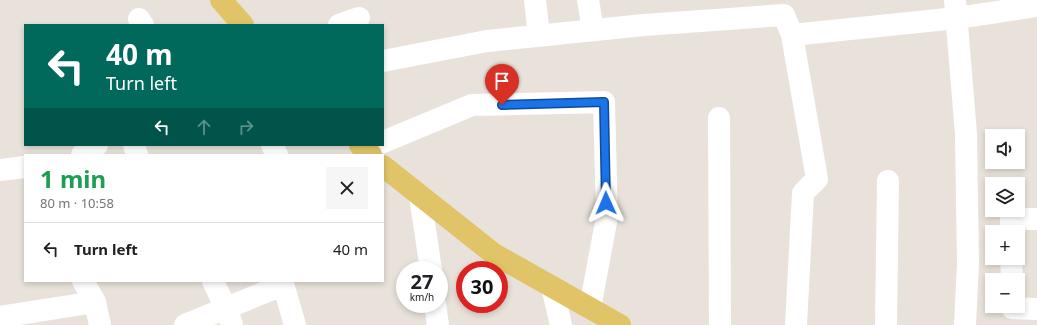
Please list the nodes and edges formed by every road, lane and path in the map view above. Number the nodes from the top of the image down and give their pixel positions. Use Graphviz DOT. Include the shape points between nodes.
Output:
graph roads {
  1 [pos="221,0"];
  2 [pos="535,0"];
  3 [pos="588,0"];
  4 [pos="1037,6"];
  5 [pos="782,8"];
  6 [pos="956,9"];
  7 [pos="359,18"];
  8 [pos="242,24"];
  9 [pos="341,24"];
  10 [pos="593,30"];
  11 [pos="792,35"];
  12 [pos="538,36"];
  13 [pos="384,61"];
  14 [pos="719,118"];
  15 [pos="384,142"];
  16 [pos="96,146"];
  17 [pos="84,154"];
  18 [pos="24,167"];
  19 [pos="384,167"];
  20 [pos="0,170"];
  21 [pos="888,181"];
  22 [pos="420,196"];
  23 [pos="1037,219"];
  24 [pos="1011,225"];
  25 [pos="430,261"];
  26 [pos="84,282"];
  27 [pos="213,282"];
  28 [pos="552,287"];
  29 [pos="95,302"];
  30 [pos="590,308"];
  31 [pos="1025,309"];
  32 [pos="1037,309"];
  33 [pos="436,313"];
  34 [pos="0,316"];
  35 [pos="229,317"];
  36 [pos="100,325"];
  37 [pos="185,325"];
  38 [pos="295,325"];
  39 [pos="438,325"];
  40 [pos="562,325"];
  41 [pos="620,325"];
  42 [pos="720,325"];
  43 [pos="796,325"];
  44 [pos="886,325"];
  45 [pos="965,325"];
  1 -- 8 [label="main road"];
  2 -- 12 [label="street"];
  3 -- 10 [label="street"];
  4 -- 6 [label="street"];
  5 -- 10 [label="street"];
  5 -- 11 [label="street"];
  6 -- 11 [label="street"];
  6 -- 45 [label="street" via="966,134 968,264"];
  7 -- 9 [label="street"];
  10 -- 12 [label="street"];
  11 -- 43 [label="street" via="817,179 803,194"];
  12 -- 13 [label="street" via="486,41"];
  14 -- 42 [label="street"];
  15 -- 30 [label="street" via="472,106 604,102 607,217"];
  16 -- 17 [label="street"];
  18 -- 20 [label="street"];
  19 -- 22 [label="main road"];
  21 -- 44 [label="street"];
  22 -- 25 [label="street"];
  22 -- 28 [label="main road" via="494,254"];
  23 -- 24 [label="street" via="1011,219"];
  26 -- 29 [label="street"];
  27 -- 35 [label="street"];
  28 -- 30 [label="main road"];
  28 -- 40 [label="street"];
  29 -- 34 [label="street"];
  29 -- 36 [label="street"];
  30 -- 41 [label="main road"];
  31 -- 32 [label="street"];
  33 -- 39 [label="street"];
  35 -- 37 [label="street"];
  35 -- 38 [label="street" via="280,286 284,287"];
}
